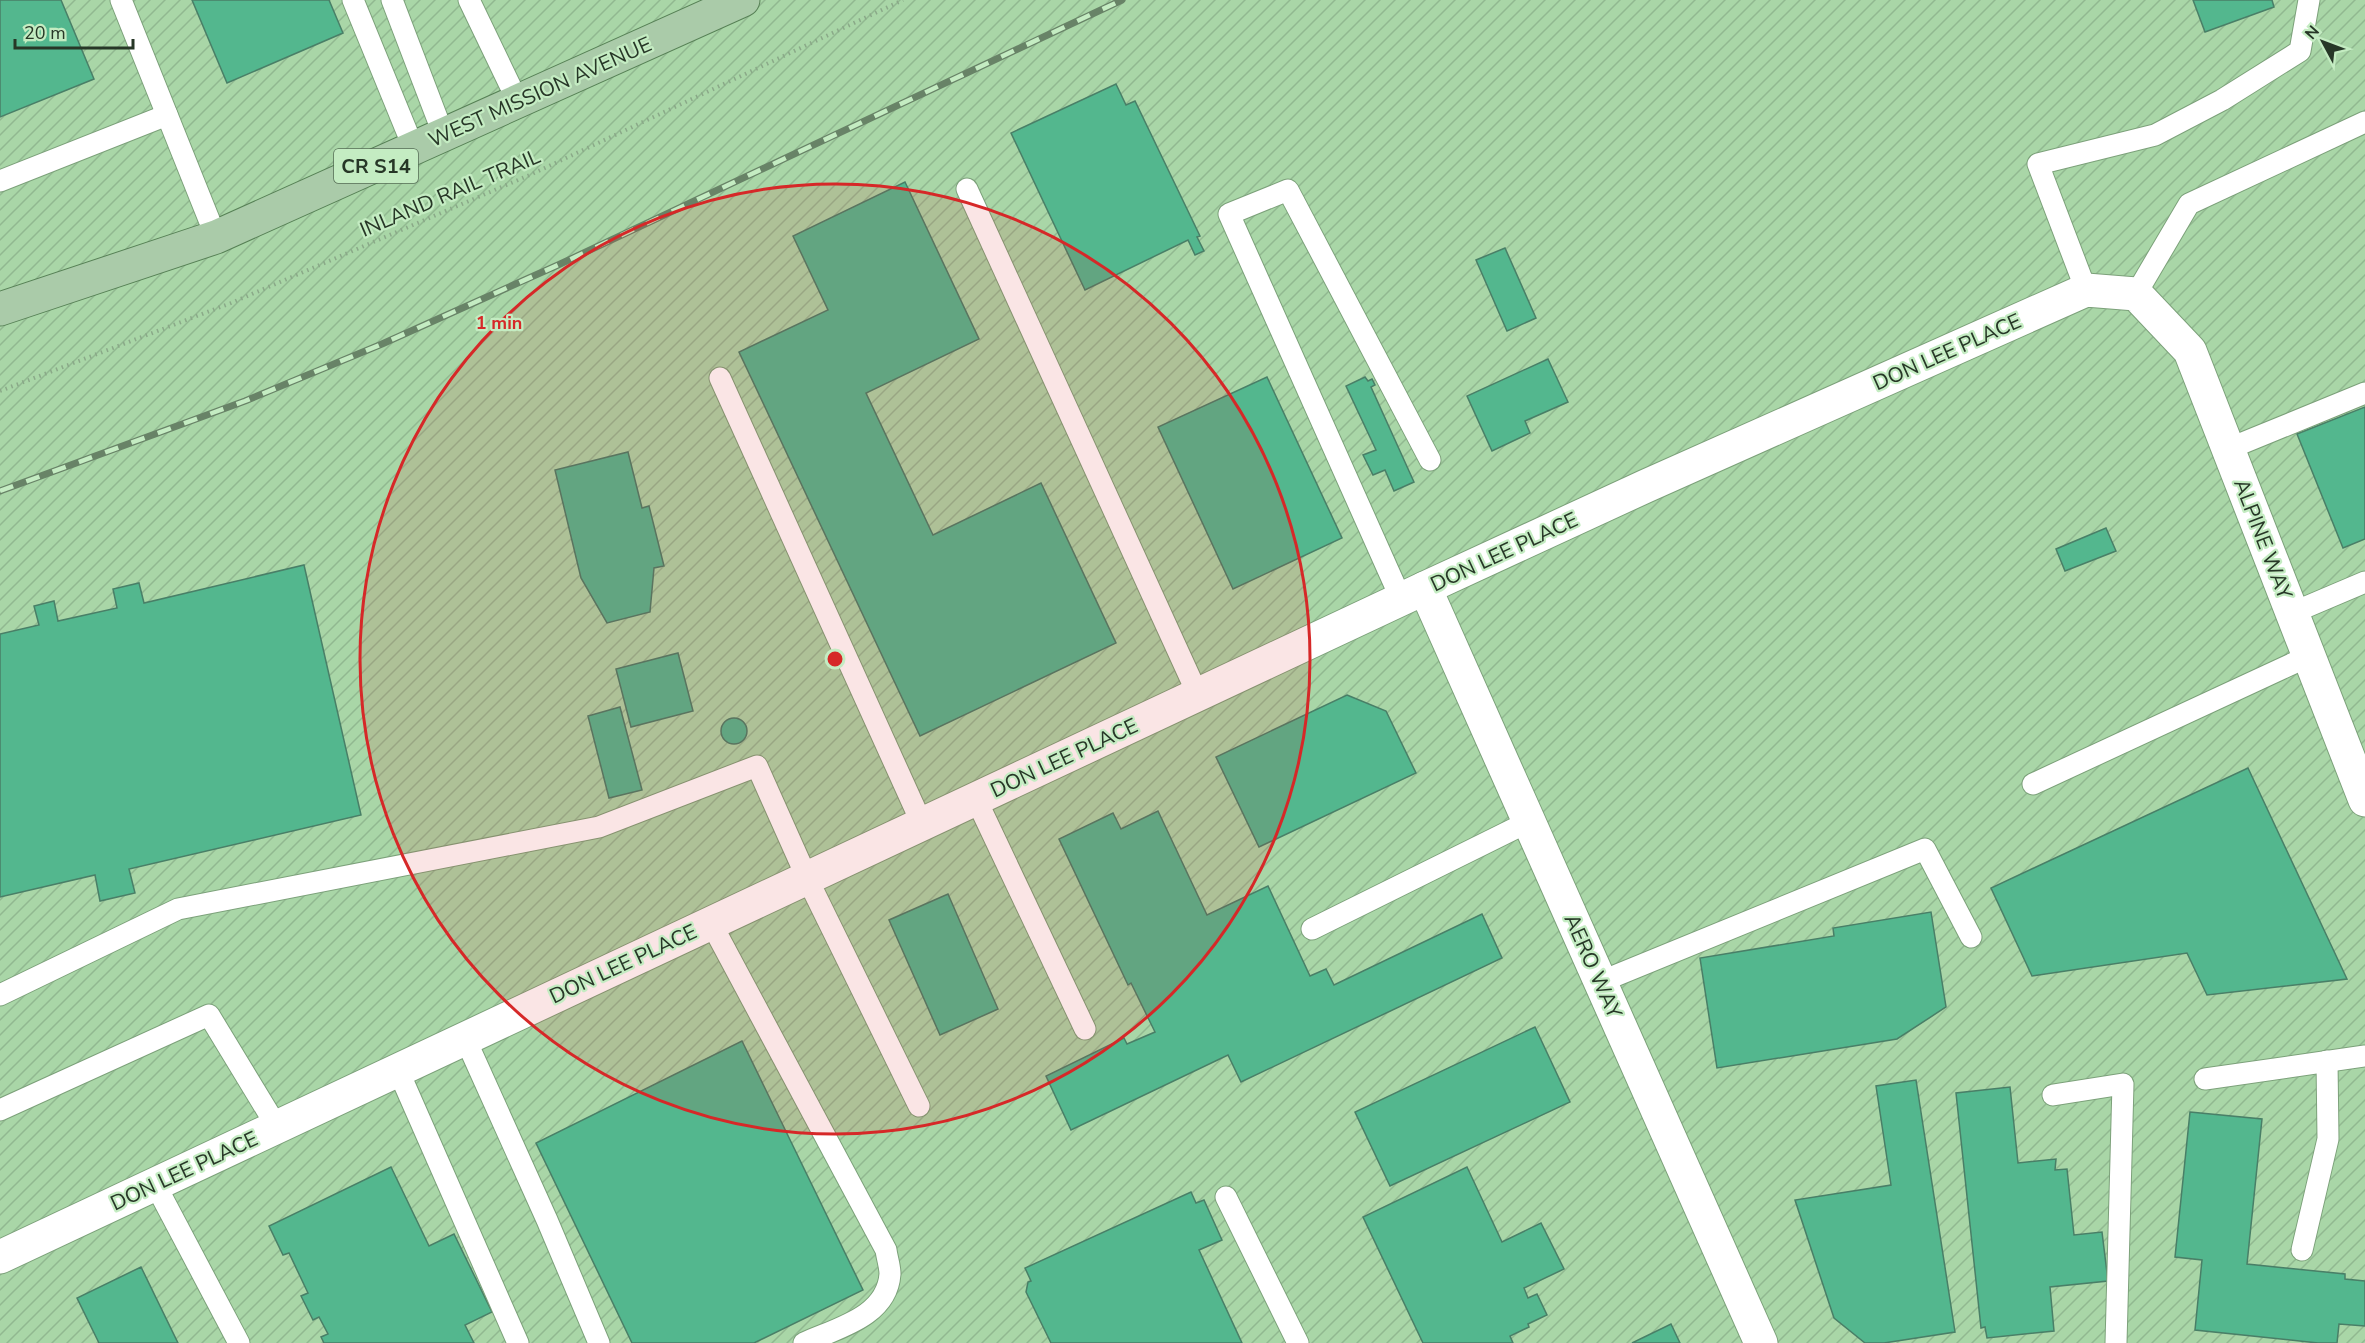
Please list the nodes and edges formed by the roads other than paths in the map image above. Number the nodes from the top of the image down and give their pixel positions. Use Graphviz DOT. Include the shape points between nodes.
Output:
graph roads {
  1 [pos="121,0"];
  2 [pos="353,0"];
  3 [pos="392,0"];
  4 [pos="469,0"];
  5 [pos="743,0"];
  6 [pos="2309,0"];
  7 [pos="710,7"];
  8 [pos="518,102"];
  9 [pos="167,116"];
  10 [pos="2365,122"];
  11 [pos="444,136"];
  12 [pos="414,149"];
  13 [pos="0,181"];
  14 [pos="967,189"];
  15 [pos="216,237"];
  16 [pos="2086,290"];
  17 [pos="2136,294"];
  18 [pos="0,309"];
  19 [pos="720,378"];
  20 [pos="2365,393"];
  21 [pos="2228,449"];
  22 [pos="1430,460"];
  23 [pos="2365,582"];
  24 [pos="1413,594"];
  25 [pos="2292,613"];
  26 [pos="2309,656"];
  27 [pos="1198,695"];
  28 [pos="2033,784"];
  29 [pos="976,799"];
  30 [pos="2365,801"];
  31 [pos="1528,822"];
  32 [pos="922,824"];
  33 [pos="807,878"];
  34 [pos="711,923"];
  35 [pos="1312,929"];
  36 [pos="1971,937"];
  37 [pos="1600,982"];
  38 [pos="0,995"];
  39 [pos="1085,1029"];
  40 [pos="465,1038"];
  41 [pos="2365,1056"];
  42 [pos="2327,1061"];
  43 [pos="399,1070"];
  44 [pos="2205,1079"];
  45 [pos="2053,1095"];
  46 [pos="919,1106"];
  47 [pos="0,1110"];
  48 [pos="277,1127"];
  49 [pos="155,1184"];
  50 [pos="1226,1197"];
  51 [pos="2302,1250"];
  52 [pos="0,1257"];
  53 [pos="239,1343"];
  54 [pos="518,1343"];
  55 [pos="599,1343"];
  56 [pos="804,1343"];
  57 [pos="1298,1343"];
  58 [pos="1761,1343"];
  59 [pos="2116,1343"];
  1 -- 9 [label="lane"];
  2 -- 12 [label="lane"];
  3 -- 11 [label="lane"];
  4 -- 8 [label="lane"];
  5 -- 7 [label="main road, WEST MISSION AVENUE / CR S14"];
  6 -- 16 [label="lane" via="2300,51 2222,100 2156,135 2038,164"];
  7 -- 8 [label="main road, WEST MISSION AVENUE / CR S14"];
  8 -- 11 [label="main road, WEST MISSION AVENUE / CR S14"];
  9 -- 13 [label="lane"];
  9 -- 15 [label="lane"];
  10 -- 17 [label="lane" via="2189,204"];
  11 -- 12 [label="main road, WEST MISSION AVENUE / CR S14"];
  12 -- 15 [label="main road, WEST MISSION AVENUE / CR S14"];
  14 -- 27 [label="lane"];
  15 -- 18 [label="main road, WEST MISSION AVENUE / CR S14"];
  16 -- 17 [label="street, DON LEE PLACE"];
  16 -- 24 [label="street, DON LEE PLACE"];
  17 -- 21 [label="street, ALPINE WAY" via="2190,351"];
  19 -- 32 [label="lane"];
  20 -- 21 [label="lane"];
  21 -- 25 [label="street, ALPINE WAY"];
  22 -- 24 [label="lane" via="1288,190 1230,214"];
  23 -- 25 [label="lane"];
  24 -- 27 [label="street, DON LEE PLACE"];
  24 -- 31 [label="street, AERO WAY"];
  25 -- 26 [label="street, ALPINE WAY"];
  26 -- 28 [label="lane"];
  26 -- 30 [label="street, ALPINE WAY"];
  27 -- 29 [label="street, DON LEE PLACE"];
  29 -- 32 [label="street, DON LEE PLACE"];
  29 -- 39 [label="lane"];
  31 -- 35 [label="lane"];
  31 -- 37 [label="street, AERO WAY"];
  32 -- 33 [label="street, DON LEE PLACE"];
  33 -- 34 [label="street, DON LEE PLACE"];
  33 -- 38 [label="lane" via="757,766 599,826 178,909"];
  33 -- 46 [label="lane"];
  34 -- 40 [label="street, DON LEE PLACE"];
  34 -- 56 [label="lane" via="886,1250 890,1273 885,1293 870,1313"];
  36 -- 37 [label="lane" via="1925,849"];
  37 -- 58 [label="street, AERO WAY"];
  40 -- 43 [label="street, DON LEE PLACE"];
  40 -- 55 [label="lane"];
  41 -- 42 [label="lane"];
  42 -- 44 [label="lane"];
  42 -- 51 [label="lane" via="2328,1139"];
  43 -- 48 [label="street, DON LEE PLACE"];
  43 -- 54 [label="lane"];
  45 -- 59 [label="lane" via="2123,1084"];
  47 -- 48 [label="lane" via="209,1015"];
  48 -- 49 [label="street, DON LEE PLACE"];
  49 -- 52 [label="street, DON LEE PLACE"];
  49 -- 53 [label="lane"];
  50 -- 57 [label="lane"];
}
